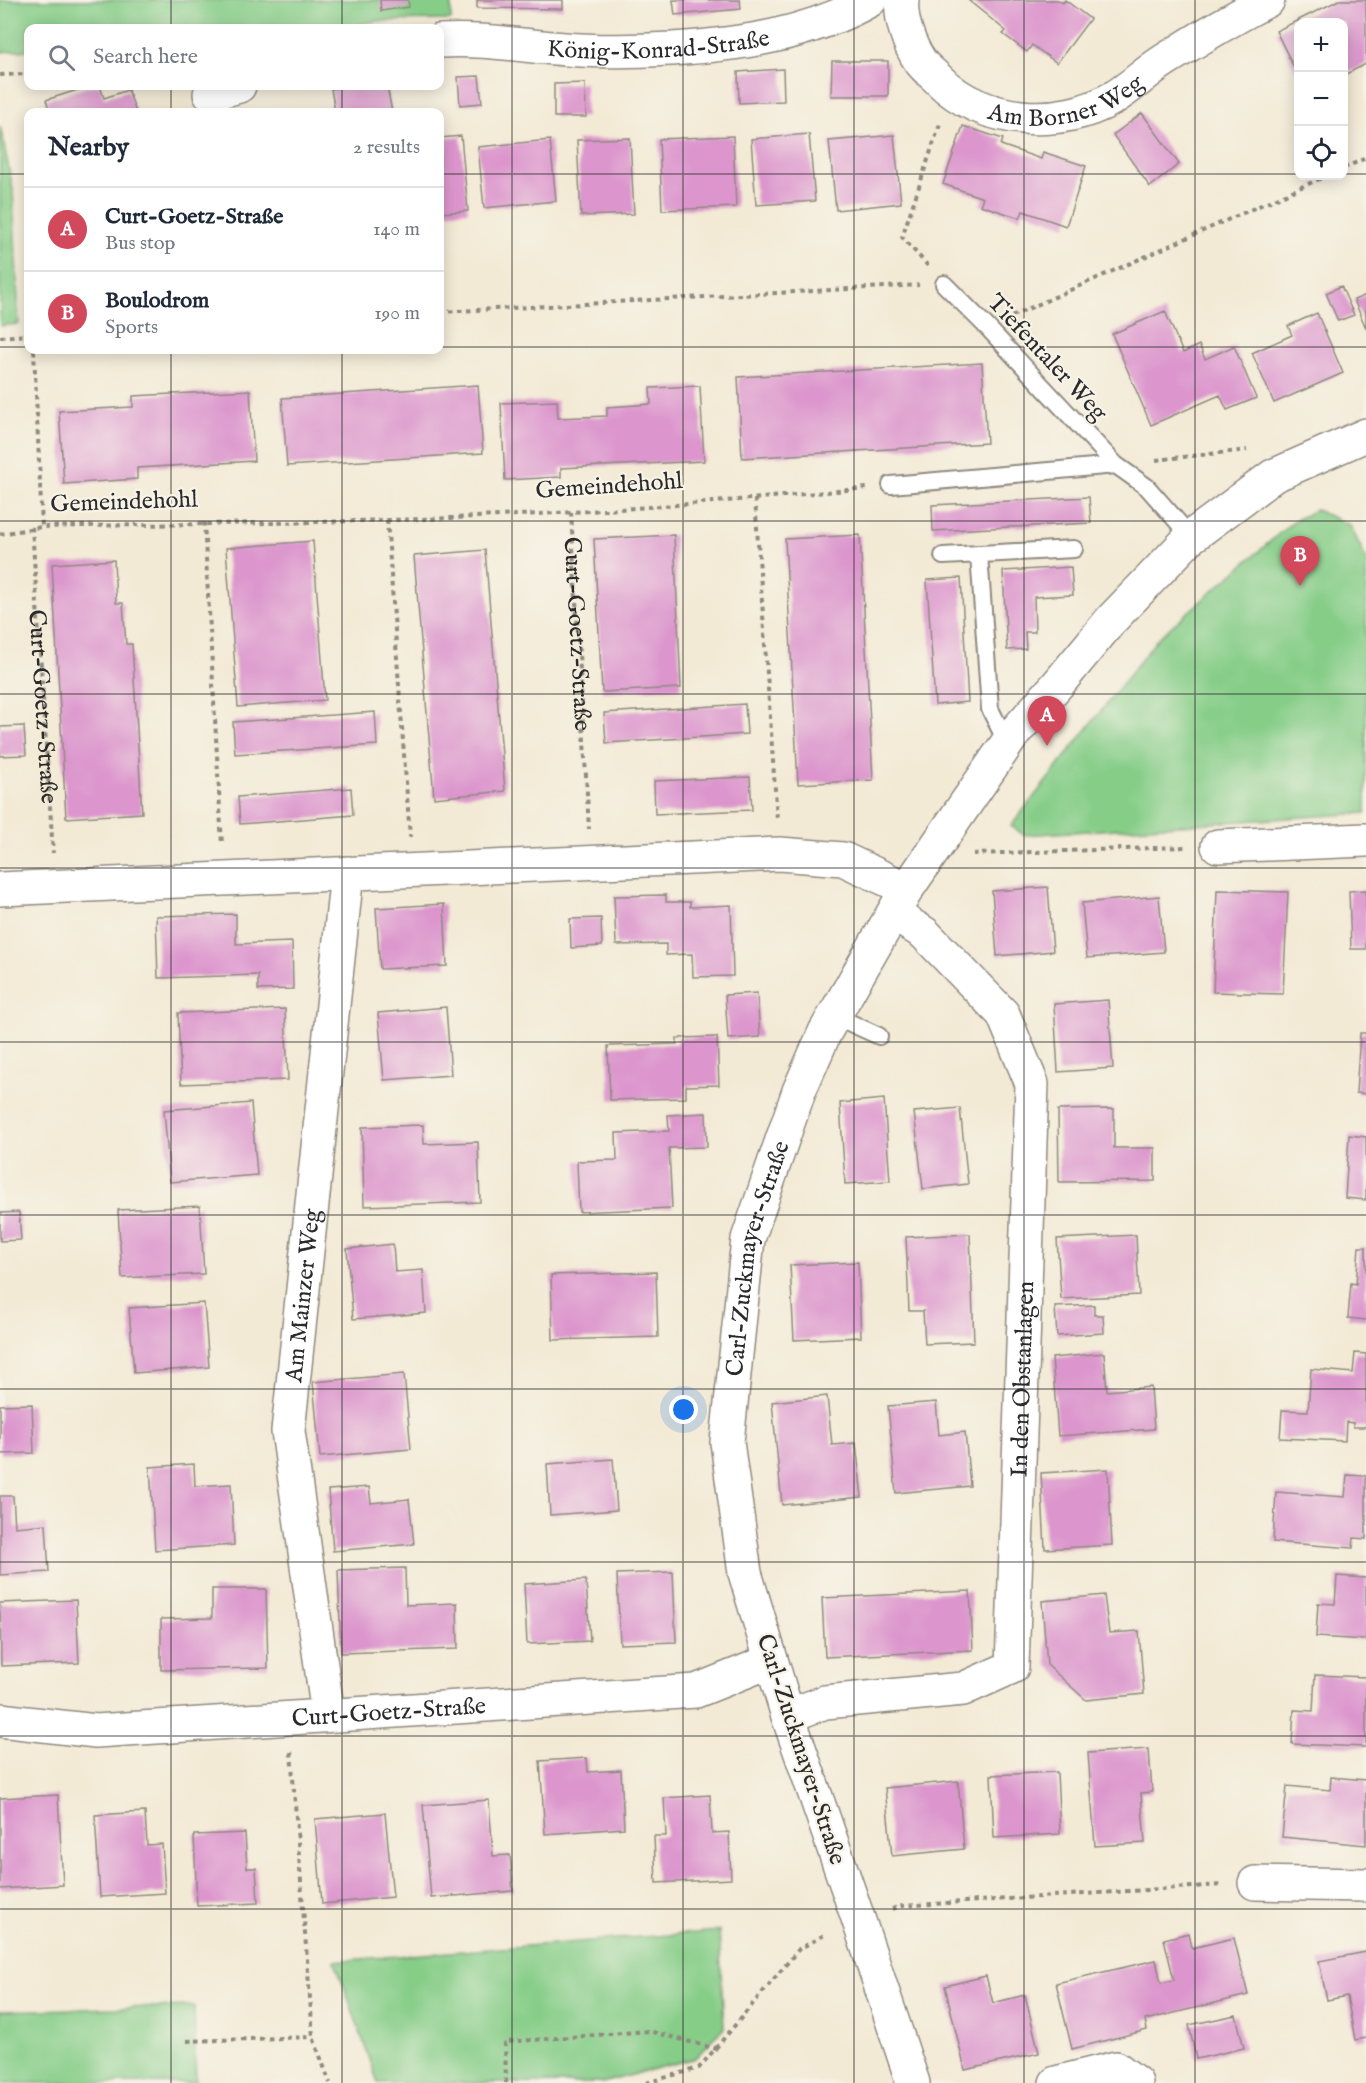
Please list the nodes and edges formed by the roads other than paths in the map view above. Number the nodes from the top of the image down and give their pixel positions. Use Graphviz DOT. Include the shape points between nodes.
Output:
graph roads {
  1 [pos="870,0"];
  2 [pos="902,0"];
  3 [pos="1268,0"];
  4 [pos="444,41"];
  5 [pos="944,284"];
  6 [pos="1365,437"];
  7 [pos="1116,465"];
  8 [pos="891,485"];
  9 [pos="1191,537"];
  10 [pos="1074,549"];
  11 [pos="979,554"];
  12 [pos="943,556"];
  13 [pos="1007,743"];
  14 [pos="1366,840"];
  15 [pos="1218,846"];
  16 [pos="347,873"];
  17 [pos="0,889"];
  18 [pos="900,902"];
  19 [pos="835,1016"];
  20 [pos="879,1036"];
  21 [pos="771,1660"];
  22 [pos="328,1715"];
  23 [pos="788,1716"];
  24 [pos="0,1719"];
  25 [pos="1255,1883"];
  26 [pos="1366,1885"];
  27 [pos="913,2083"];
  28 [pos="1056,2083"];
  29 [pos="1136,2083"];
  1 -- 4 [label="street, König-Konrad-Straße" via="799,30 756,41 582,51"];
  2 -- 3 [label="street, Am Borner Weg" via="907,35 920,60 951,92 1006,115 1046,118 1091,109 1114,98 1162,61"];
  5 -- 7 [label="lane, Tiefentaler Weg"];
  6 -- 9 [label="street, Carl-Zuckmayer-Straße" via="1273,476"];
  7 -- 8 [label="lane"];
  7 -- 9 [label="lane" via="1148,487"];
  9 -- 13 [label="street, Carl-Zuckmayer-Straße" via="1111,620"];
  10 -- 11 [label="lane"];
  11 -- 12 [label="lane"];
  11 -- 13 [label="lane" via="990,709"];
  13 -- 18 [label="street, Carl-Zuckmayer-Straße"];
  14 -- 15 [label="street"];
  16 -- 17 [label="street"];
  16 -- 18 [label="street" via="780,854 843,859"];
  16 -- 22 [label="street, Am Mainzer Weg" via="288,1431"];
  18 -- 19 [label="street, Carl-Zuckmayer-Straße"];
  18 -- 23 [label="street, In den Obstanlagen" via="924,933 1002,1014 1032,1084 1012,1667 963,1689 825,1702"];
  19 -- 20 [label="lane"];
  19 -- 21 [label="street, Carl-Zuckmayer-Straße" via="799,1091 748,1239 727,1442 745,1573"];
  21 -- 22 [label="street, Curt-Goetz-Straße" via="696,1691"];
  21 -- 23 [label="street, Carl-Zuckmayer-Straße"];
  22 -- 24 [label="street, Curt-Goetz-Straße" via="96,1731"];
  23 -- 27 [label="street, Carl-Zuckmayer-Straße"];
  25 -- 26 [label="street"];
  28 -- 29 [label="street" via="1116,2068"];
}
